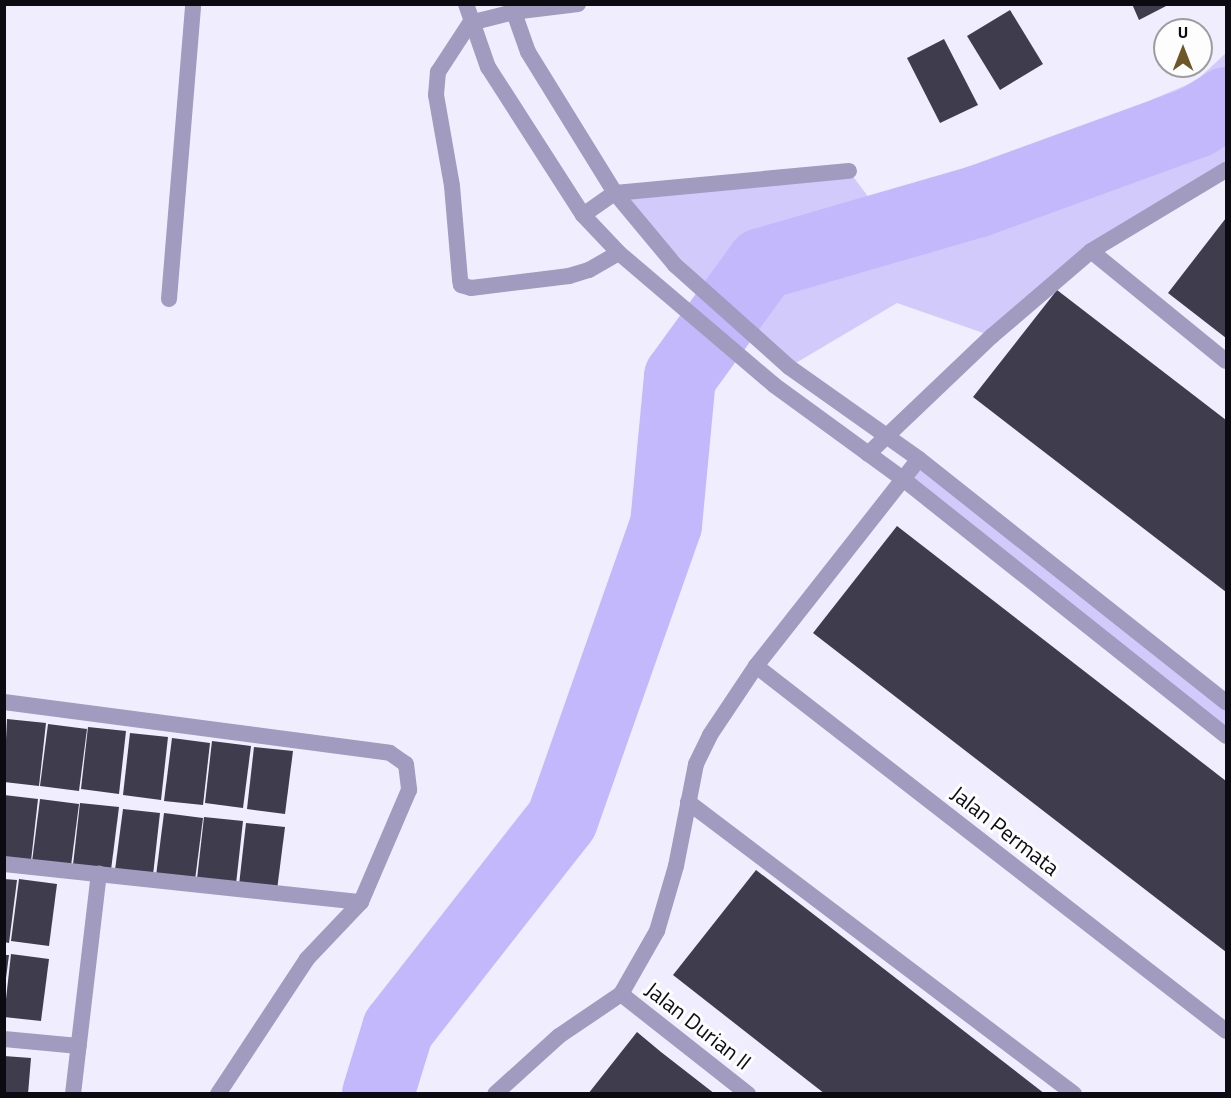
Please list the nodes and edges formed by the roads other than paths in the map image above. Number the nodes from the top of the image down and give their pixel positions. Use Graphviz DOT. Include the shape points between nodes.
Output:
graph roads {
  1 [pos="193,4"];
  2 [pos="466,4"];
  3 [pos="578,4"];
  4 [pos="512,8"];
  5 [pos="470,23"];
  6 [pos="1227,170"];
  7 [pos="849,171"];
  8 [pos="615,193"];
  9 [pos="583,215"];
  10 [pos="1091,251"];
  11 [pos="619,253"];
  12 [pos="169,299"];
  13 [pos="1227,361"];
  14 [pos="886,434"];
  15 [pos="868,454"];
  16 [pos="919,459"];
  17 [pos="903,479"];
  18 [pos="756,666"];
  19 [pos="4,702"];
  20 [pos="1227,702"];
  21 [pos="1227,736"];
  22 [pos="688,802"];
  23 [pos="4,864"];
  24 [pos="99,874"];
  25 [pos="361,902"];
  26 [pos="621,994"];
  27 [pos="1227,1031"];
  28 [pos="4,1039"];
  29 [pos="79,1046"];
  30 [pos="73,1094"];
  31 [pos="218,1094"];
  32 [pos="495,1094"];
  33 [pos="748,1094"];
  34 [pos="1074,1094"];
  1 -- 12 [label="street"];
  2 -- 5 [label="street"];
  3 -- 4 [label="street"];
  4 -- 5 [label="street"];
  4 -- 8 [label="street" via="528,52"];
  5 -- 9 [label="street" via="488,67"];
  5 -- 11 [label="street" via="438,72 436,84 452,186 461,285 471,288 569,276"];
  6 -- 10 [label="street"];
  7 -- 8 [label="street"];
  8 -- 9 [label="street"];
  8 -- 14 [label="street" via="675,265 789,367"];
  9 -- 11 [label="street"];
  10 -- 13 [label="street"];
  10 -- 14 [label="street"];
  11 -- 15 [label="street" via="774,385"];
  14 -- 15 [label="street"];
  14 -- 16 [label="street"];
  15 -- 17 [label="street"];
  16 -- 17 [label="street"];
  16 -- 20 [label="street"];
  17 -- 18 [label="street"];
  17 -- 21 [label="street"];
  18 -- 22 [label="street" via="710,735 696,764"];
  18 -- 27 [label="street, Jalan Permata"];
  19 -- 25 [label="street" via="390,753 402,760 410,774 409,790"];
  22 -- 26 [label="street" via="657,932"];
  22 -- 34 [label="street"];
  23 -- 24 [label="street"];
  24 -- 25 [label="street"];
  24 -- 29 [label="street"];
  25 -- 31 [label="street" via="307,959"];
  26 -- 32 [label="street" via="559,1036"];
  26 -- 33 [label="street, Jalan Durian II"];
  28 -- 29 [label="street"];
  29 -- 30 [label="street"];
}
